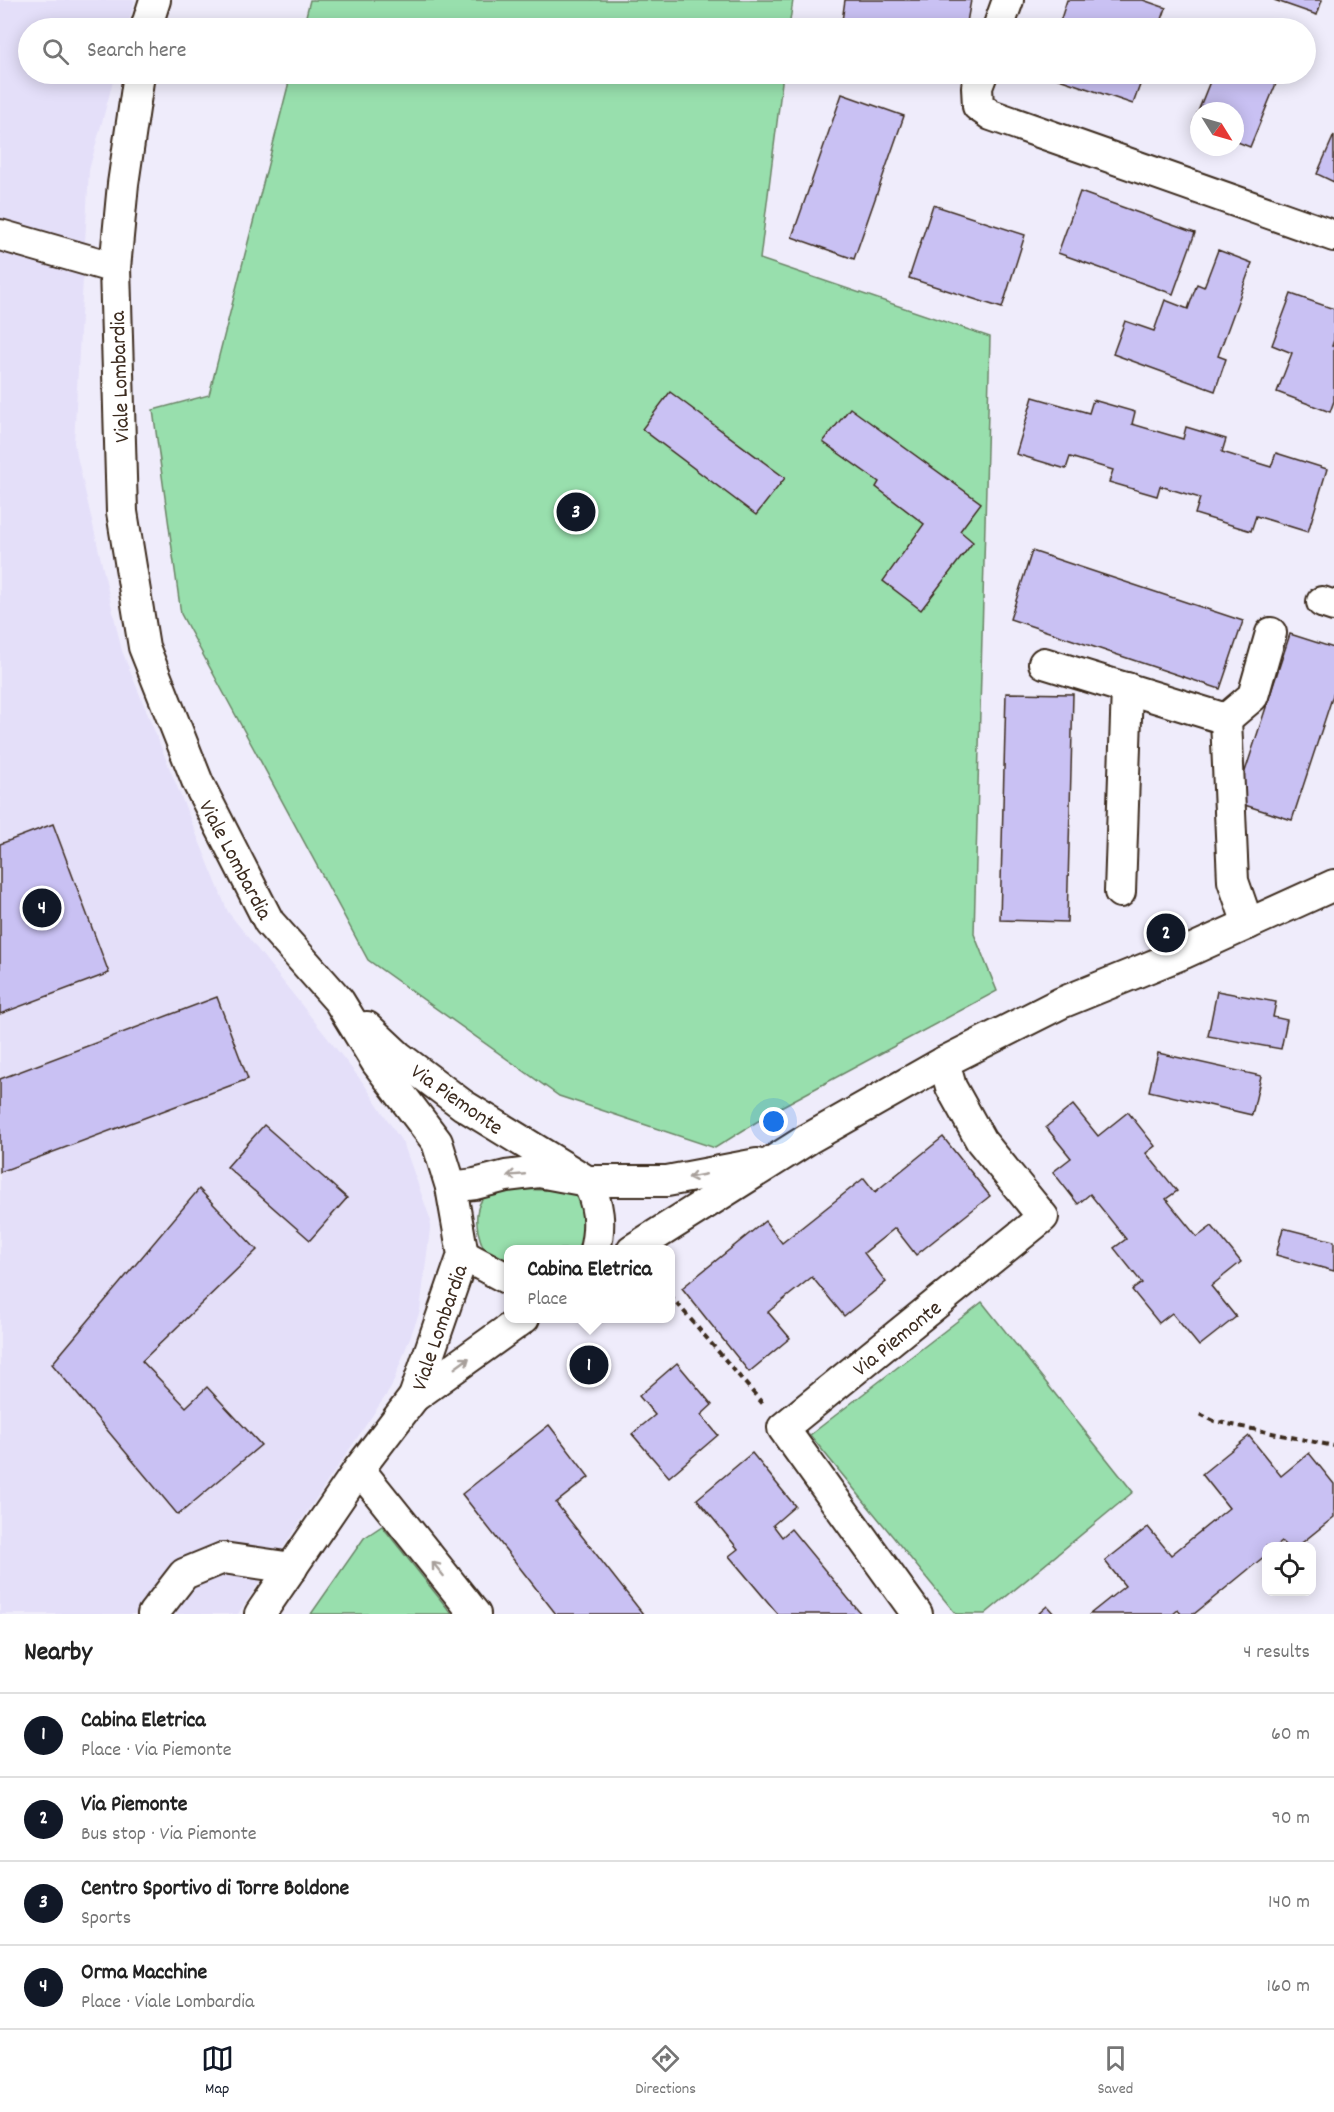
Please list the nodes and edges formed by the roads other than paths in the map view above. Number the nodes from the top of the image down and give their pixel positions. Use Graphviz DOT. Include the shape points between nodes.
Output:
graph roads {
  1 [pos="154,0"];
  2 [pos="1008,0"];
  3 [pos="149,18"];
  4 [pos="1002,18"];
  5 [pos="138,84"];
  6 [pos="978,84"];
  7 [pos="0,235"];
  8 [pos="1334,236"];
  9 [pos="115,268"];
  10 [pos="1271,633"];
  11 [pos="1044,663"];
  12 [pos="1126,688"];
  13 [pos="1226,719"];
  14 [pos="1334,885"];
  15 [pos="1120,892"];
  16 [pos="1248,924"];
  17 [pos="339,1001"];
  18 [pos="944,1062"];
  19 [pos="775,1161"];
  20 [pos="587,1181"];
  21 [pos="451,1187"];
  22 [pos="596,1245"];
  23 [pos="640,1245"];
  24 [pos="463,1255"];
  25 [pos="504,1277"];
  26 [pos="517,1323"];
  27 [pos="414,1397"];
  28 [pos="359,1469"];
  29 [pos="292,1568"];
  30 [pos="153,1614"];
  31 [pos="260,1614"];
  32 [pos="476,1614"];
  33 [pos="917,1614"];
  1 -- 3 [label="street"];
  2 -- 4 [label="street"];
  5 -- 9 [label="street, Viale Lombardia"];
  6 -- 8 [label="street" via="978,106 991,115"];
  7 -- 9 [label="street"];
  9 -- 17 [label="street, Viale Lombardia" via="122,512 144,647 198,783 269,922"];
  10 -- 13 [label="street" via="1253,696"];
  11 -- 12 [label="street"];
  12 -- 13 [label="street"];
  12 -- 15 [label="street"];
  13 -- 16 [label="street" via="1233,881"];
  14 -- 16 [label="street"];
  16 -- 18 [label="street" via="1061,1003"];
  17 -- 20 [label="street, Via Piemonte" via="398,1056 463,1105"];
  17 -- 21 [label="street, Viale Lombardia" via="377,1063 437,1142"];
  18 -- 19 [label="street"];
  18 -- 33 [label="street, Via Piemonte" via="951,1087 981,1141 1043,1217 783,1428"];
  19 -- 20 [label="street, one-way" via="667,1181"];
  19 -- 23 [label="street"];
  20 -- 21 [label="street, one-way" via="540,1173"];
  20 -- 22 [label="street" via="594,1194 600,1228"];
  21 -- 24 [label="street, Viale Lombardia"];
  24 -- 25 [label="street"];
  24 -- 27 [label="street, Viale Lombardia"];
  27 -- 26 [label="street, one-way"];
  27 -- 28 [label="street, Viale Lombardia"];
  28 -- 29 [label="street, Viale Lombardia"];
  32 -- 28 [label="street, one-way"];
  29 -- 30 [label="street" via="223,1558 184,1574"];
  29 -- 31 [label="street, Viale Lombardia"];
}
